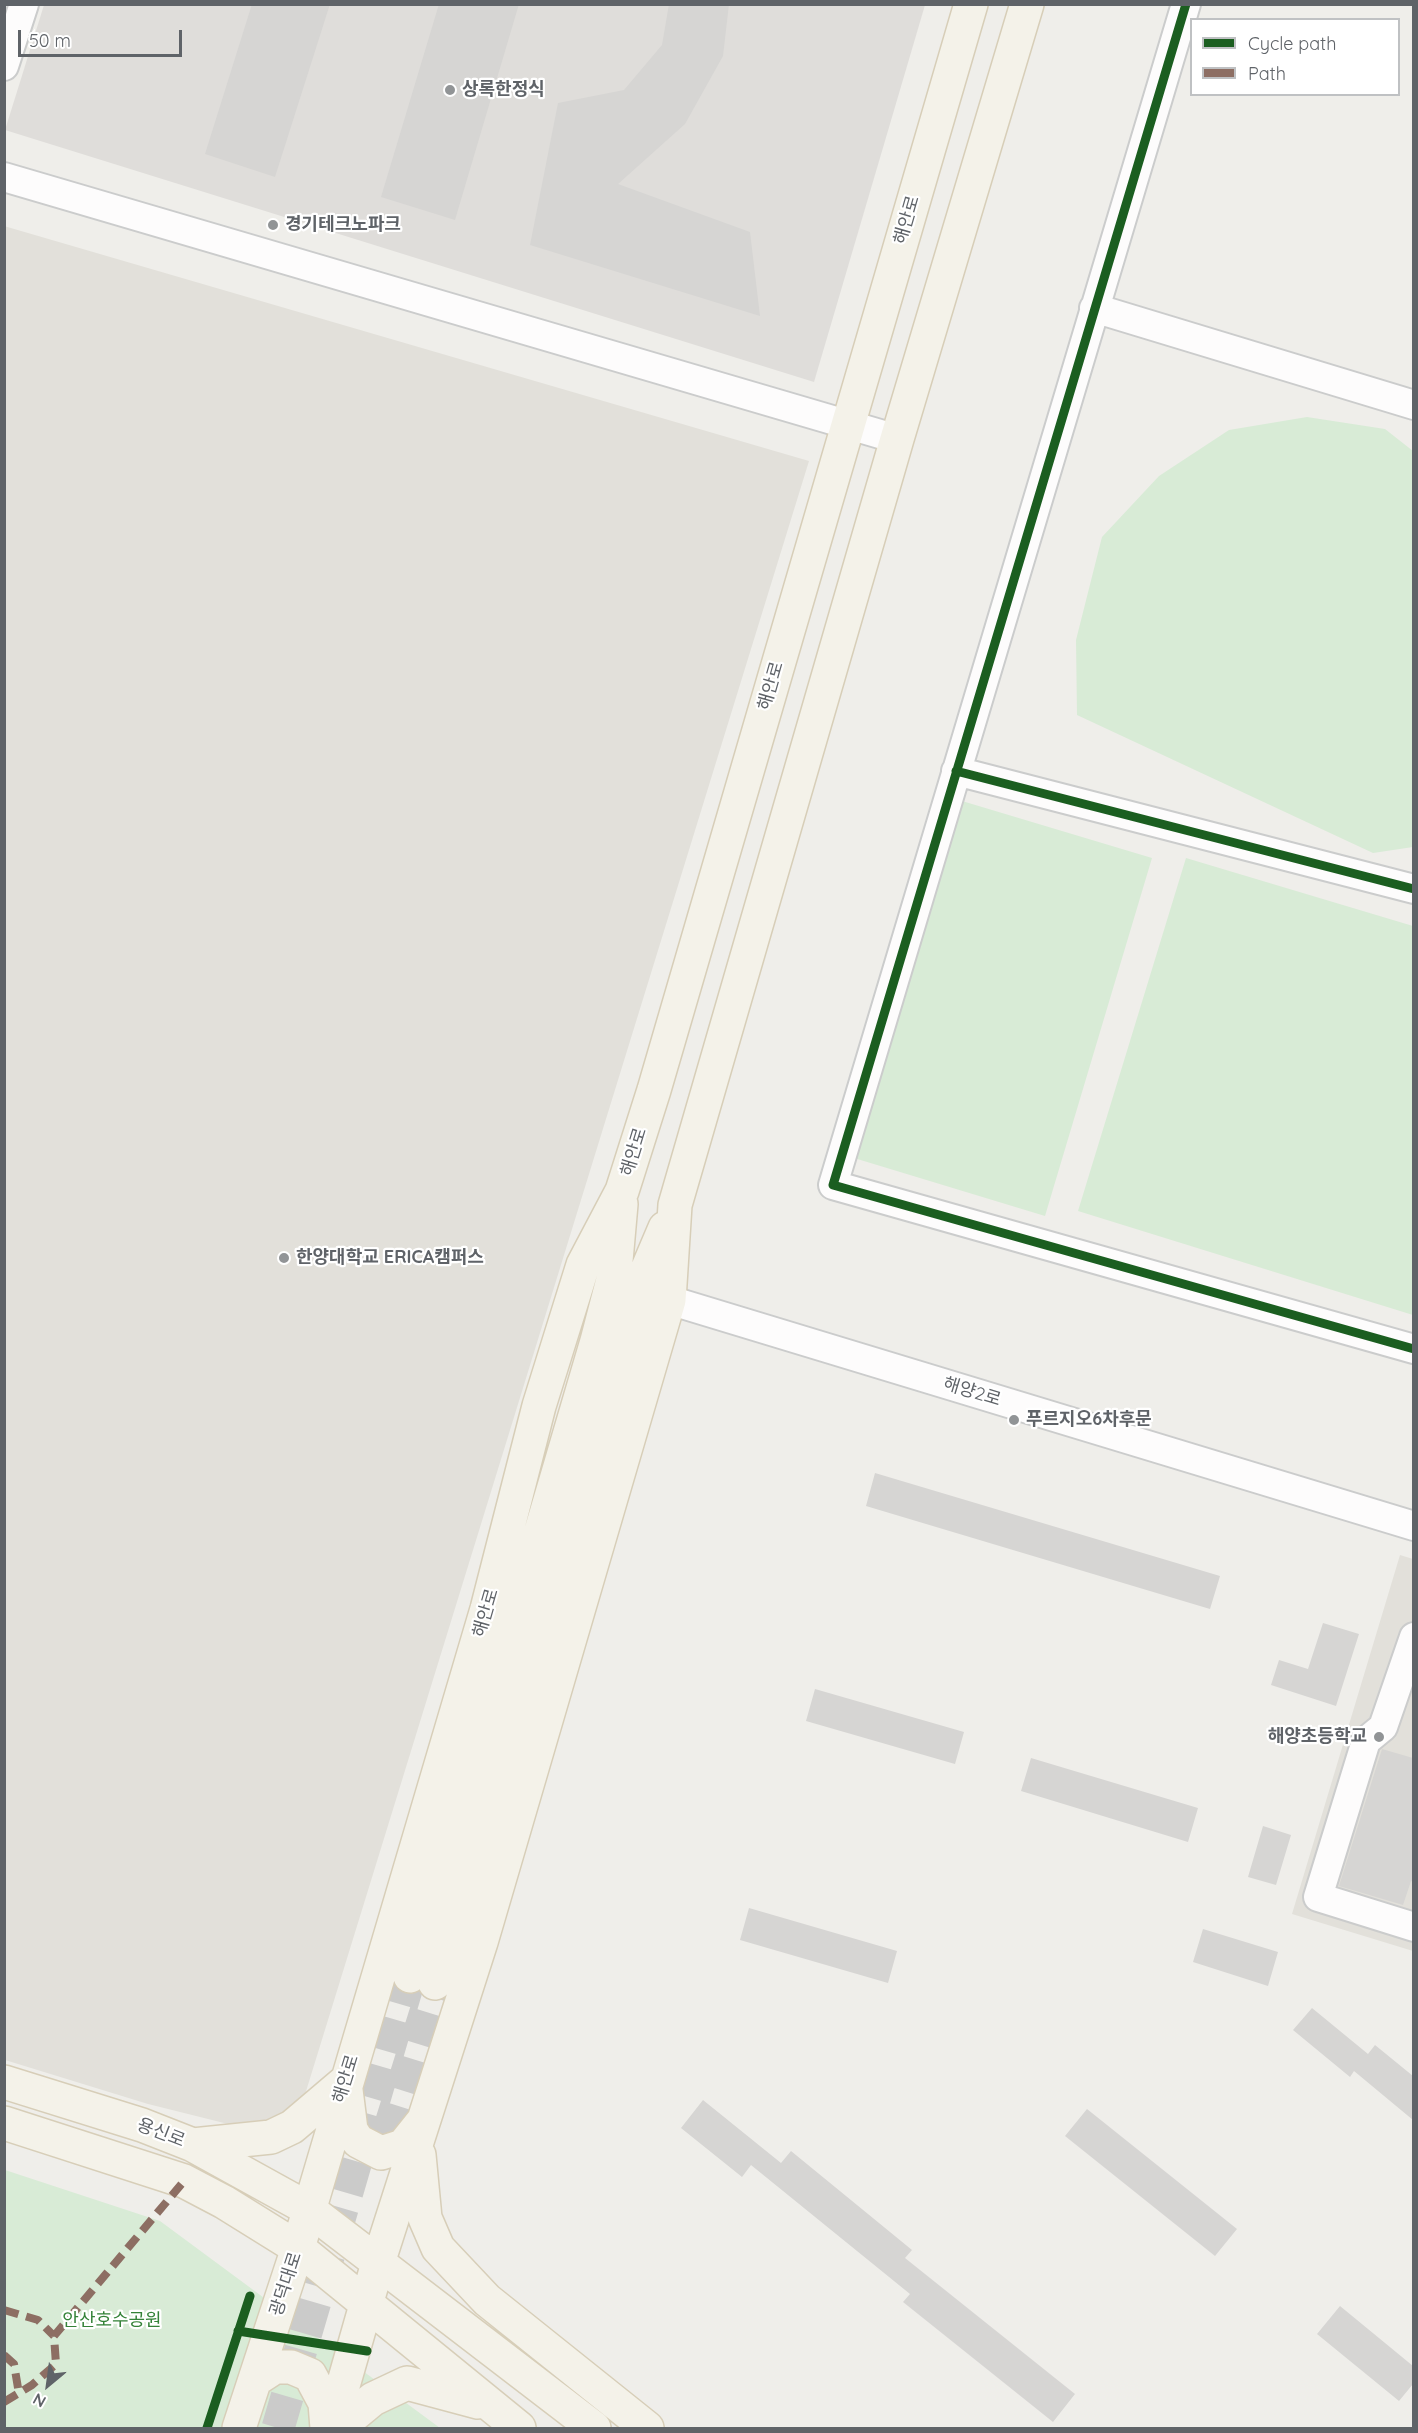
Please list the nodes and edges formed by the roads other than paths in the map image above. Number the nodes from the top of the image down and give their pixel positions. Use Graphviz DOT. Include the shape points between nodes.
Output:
graph roads {
  1 [pos="24,4"];
  2 [pos="970,4"];
  3 [pos="1027,4"];
  4 [pos="1186,4"];
  5 [pos="4,66"];
  6 [pos="4,177"];
  7 [pos="1094,308"];
  8 [pos="1413,405"];
  9 [pos="847,424"];
  10 [pos="897,438"];
  11 [pos="956,771"];
  12 [pos="1413,888"];
  13 [pos="622,1191"];
  14 [pos="675,1205"];
  15 [pos="669,1300"];
  16 [pos="1413,1349"];
  17 [pos="1413,1526"];
  18 [pos="1413,1637"];
  19 [pos="1413,1927"];
  20 [pos="4,2082"];
  21 [pos="345,2082"];
  22 [pos="425,2118"];
  23 [pos="4,2123"];
  24 [pos="193,2145"];
  25 [pos="307,2208"];
  26 [pos="298,2247"];
  27 [pos="378,2263"];
  28 [pos="366,2302"];
  29 [pos="255,2380"];
  30 [pos="492,2406"];
  31 [pos="239,2428"];
  32 [pos="329,2428"];
  33 [pos="338,2428"];
  34 [pos="519,2428"];
  35 [pos="594,2428"];
  36 [pos="647,2428"];
  1 -- 5 [label="street"];
  2 -- 9 [label="main road, 해안로"];
  3 -- 10 [label="main road"];
  4 -- 7 [label="street"];
  6 -- 9 [label="street"];
  7 -- 8 [label="street"];
  7 -- 11 [label="street"];
  9 -- 10 [label="street"];
  9 -- 13 [label="main road, 해안로"];
  10 -- 14 [label="main road"];
  11 -- 12 [label="street"];
  11 -- 16 [label="street" via="834,1185"];
  13 -- 14 [label="main road" via="615,1272 422,1979 553,1598 639,1288"];
  13 -- 21 [label="main road, 해안로" via="583,1265 539,1406 488,1609"];
  14 -- 15 [label="main road"];
  15 -- 17 [label="street, 해양2로"];
  15 -- 22 [label="main road" via="481,1942"];
  18 -- 19 [label="street" via="1383,1727 1366,1741 1318,1897"];
  20 -- 24 [label="main road, 용신로"];
  21 -- 22 [label="main road" via="351,2130 358,2141 381,2153 403,2146"];
  21 -- 24 [label="main road" via="292,2127 271,2137"];
  21 -- 25 [label="main road, 해안로"];
  22 -- 27 [label="main road"];
  22 -- 36 [label="main road" via="418,2150 425,2218 438,2248 487,2300"];
  23 -- 26 [label="main road, 용신로" via="184,2181"];
  24 -- 25 [label="main road, 용신로"];
  25 -- 26 [label="main road, 광덕대로"];
  25 -- 27 [label="main road"];
  26 -- 28 [label="main road, 용신로"];
  26 -- 29 [label="main road, 광덕대로"];
  27 -- 28 [label="main road"];
  27 -- 35 [label="main road"];
  28 -- 30 [label="main road"];
  28 -- 32 [label="main road"];
  29 -- 31 [label="main road, 광덕대로"];
  29 -- 32 [label="main road" via="275,2367 291,2367 310,2375 325,2403"];
  30 -- 33 [label="main road" via="407,2383 373,2399"];
  30 -- 34 [label="main road"];
}
